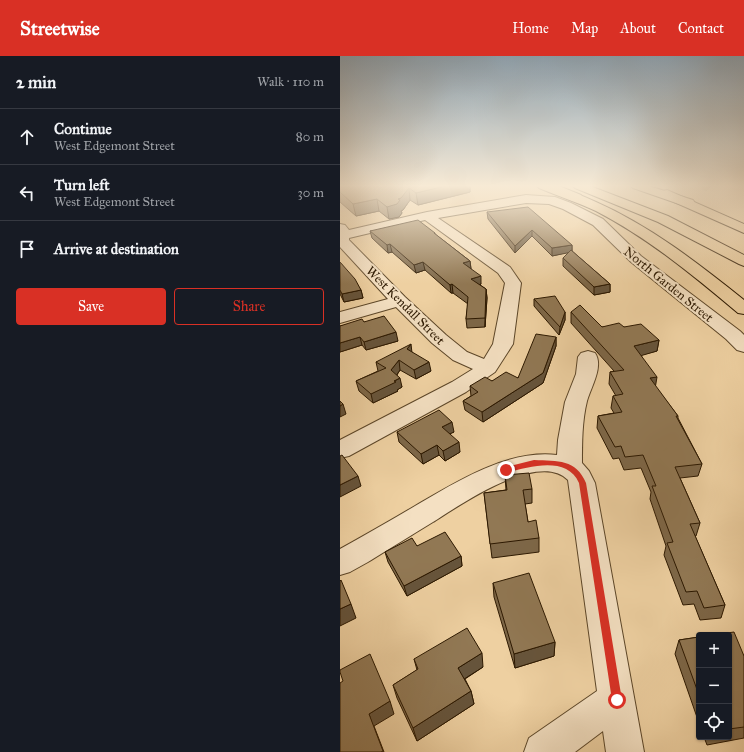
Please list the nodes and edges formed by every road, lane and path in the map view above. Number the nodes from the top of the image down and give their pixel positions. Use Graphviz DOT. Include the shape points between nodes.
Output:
graph roads {
  1 [pos="414,218"];
  2 [pos="431,218"];
  3 [pos="590,218"];
  4 [pos="619,218"];
  5 [pos="661,218"];
  6 [pos="691,218"];
  7 [pos="722,218"];
  8 [pos="744,229"];
  9 [pos="715,230"];
  10 [pos="340,233"];
  11 [pos="744,261"];
  12 [pos="399,301"];
  13 [pos="744,309"];
  14 [pos="340,318"];
  15 [pos="744,346"];
  16 [pos="588,357"];
  17 [pos="488,368"];
  18 [pos="340,450"];
  19 [pos="569,466"];
  20 [pos="340,563"];
  21 [pos="617,700"];
  22 [pos="543,752"];
  23 [pos="625,752"];
  1 -- 10 [label="street, North Garden Street"];
  2 -- 17 [label="street" via="504,270 513,283 503,344"];
  3 -- 15 [label="street, North Garden Street" via="602,225 636,259"];
  4 -- 13 [label="main road" via="660,243"];
  5 -- 11 [label="main road"];
  6 -- 9 [label="main road"];
  7 -- 8 [label="main road"];
  10 -- 12 [label="street, West Kendall Street" via="342,241"];
  12 -- 14 [label="street"];
  12 -- 17 [label="street, West Kendall Street" via="460,356"];
  16 -- 19 [label="street" via="586,374 576,402"];
  17 -- 18 [label="street" via="459,387"];
  19 -- 20 [label="street" via="534,463 506,470 473,485"];
  19 -- 21 [label="street" via="578,474 582,483"];
  21 -- 22 [label="street"];
  21 -- 23 [label="street"];
}
